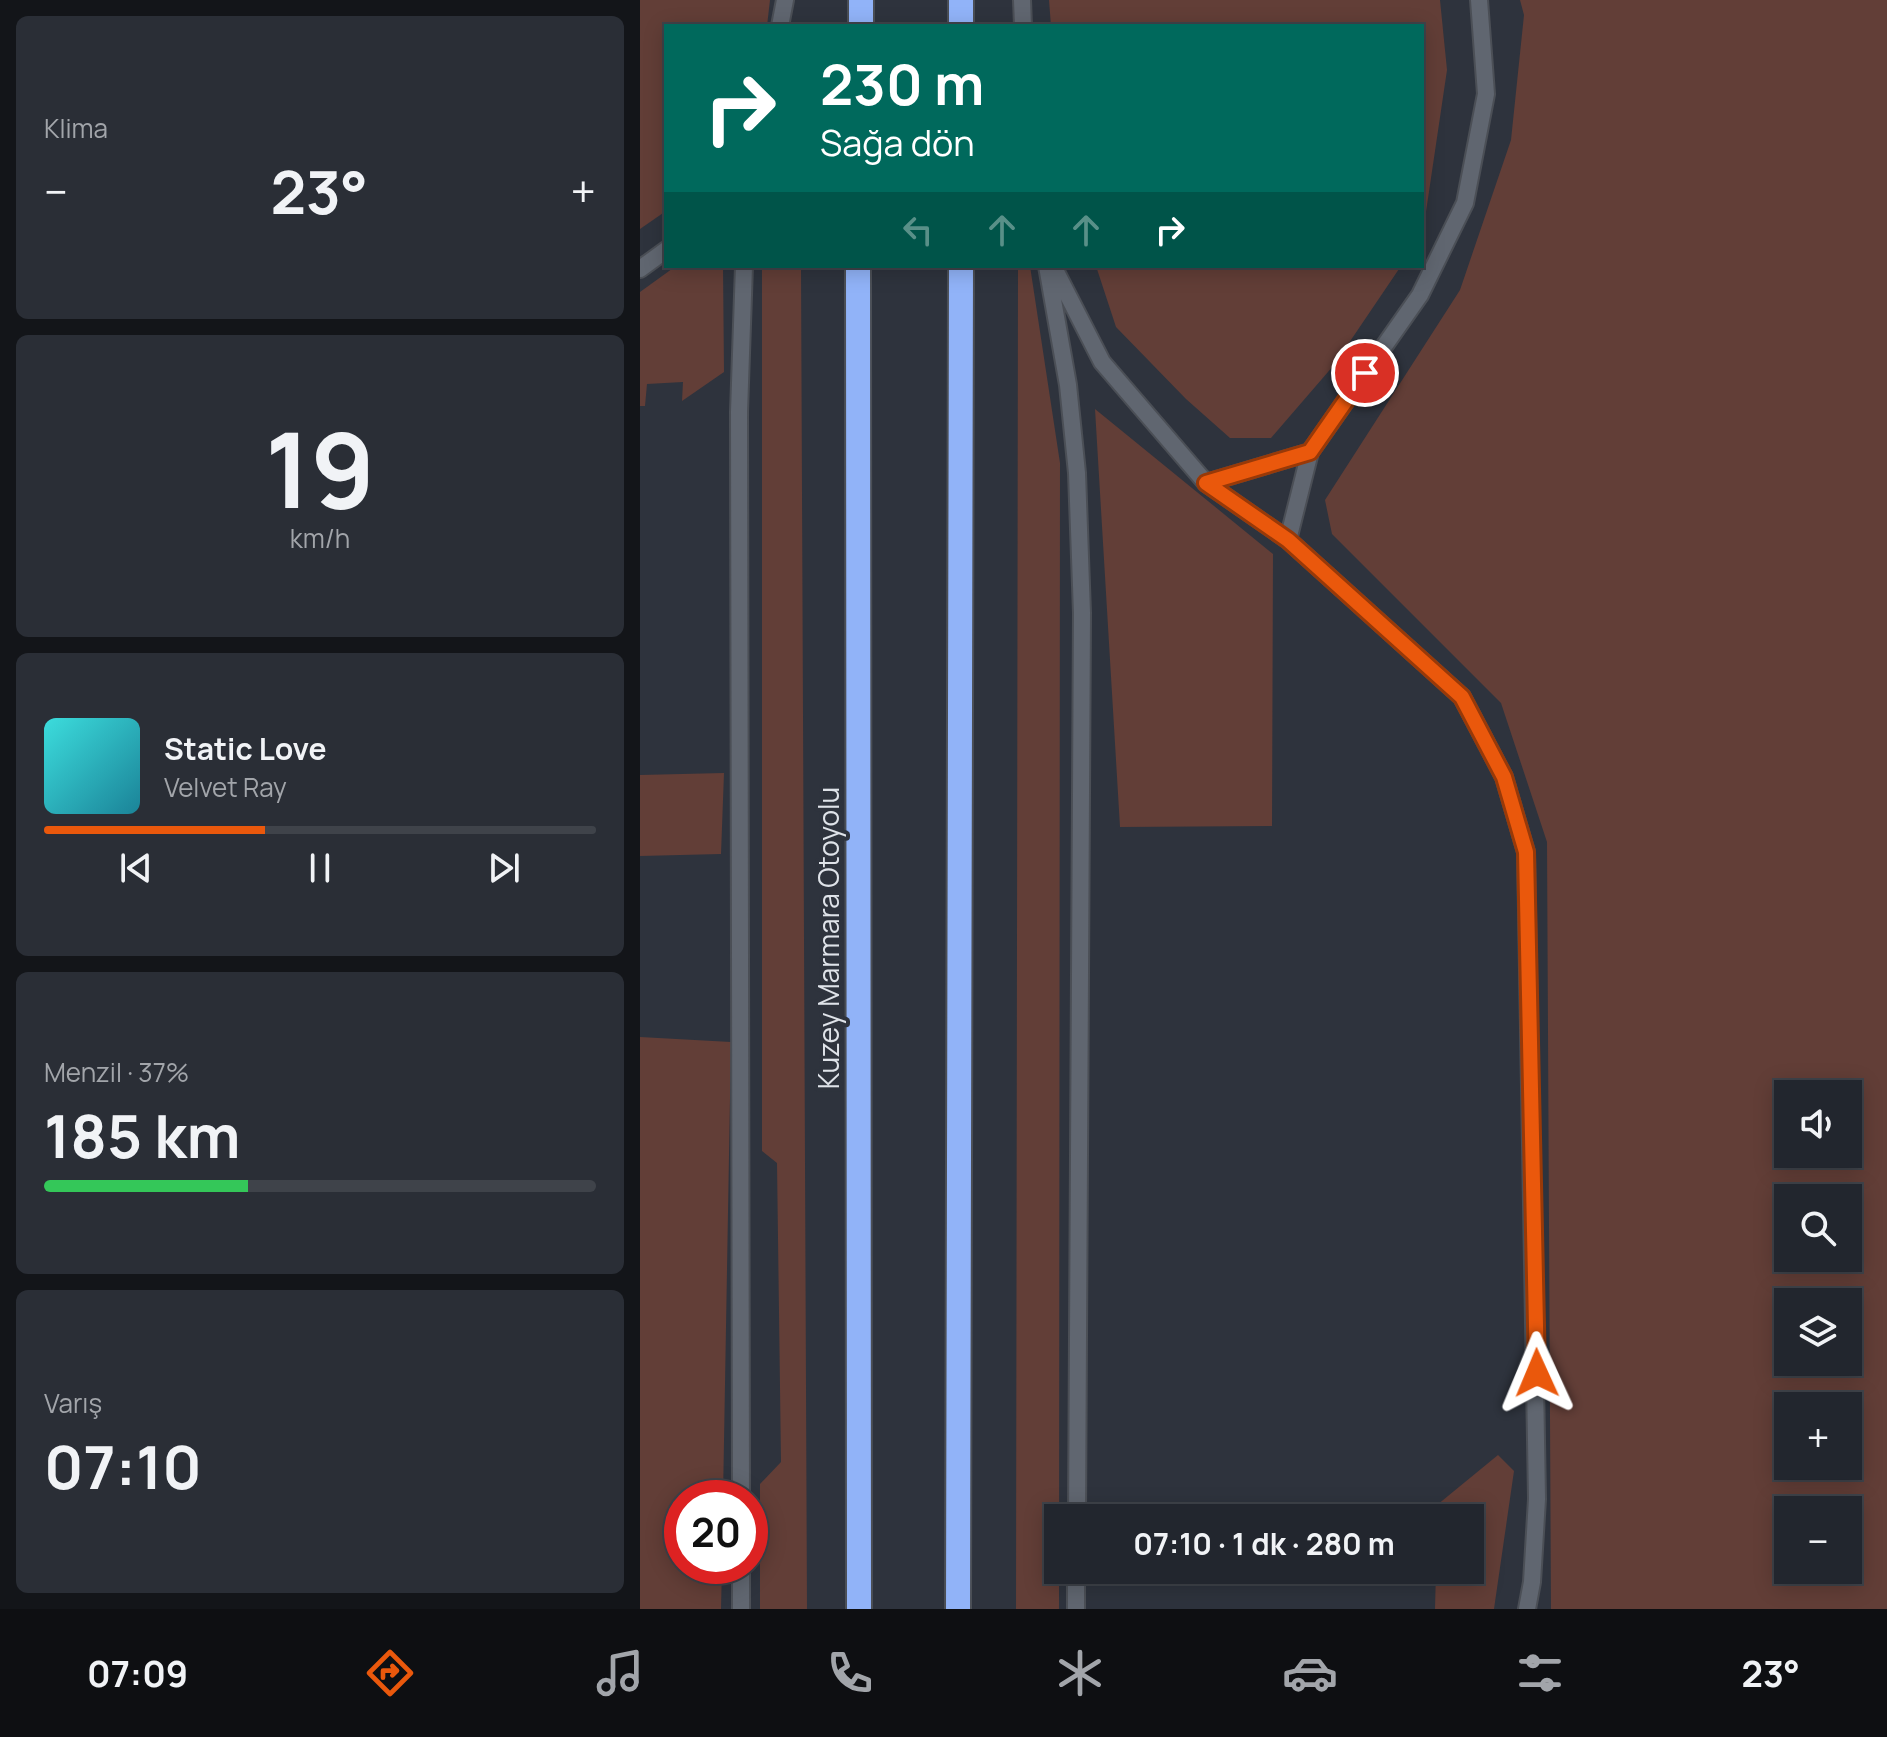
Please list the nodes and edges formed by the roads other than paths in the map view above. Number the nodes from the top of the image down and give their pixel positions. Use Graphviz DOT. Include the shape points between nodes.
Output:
graph roads {
  1 [pos="785,0"];
  2 [pos="861,0"];
  3 [pos="961,0"];
  4 [pos="1022,0"];
  5 [pos="1479,0"];
  6 [pos="780,24"];
  7 [pos="861,24"];
  8 [pos="961,24"];
  9 [pos="1023,24"];
  10 [pos="664,251"];
  11 [pos="744,268"];
  12 [pos="858,268"];
  13 [pos="961,268"];
  14 [pos="1050,268"];
  15 [pos="1051,268"];
  16 [pos="640,269"];
  17 [pos="1310,452"];
  18 [pos="1206,483"];
  19 [pos="1288,540"];
  20 [pos="741,1480"];
  21 [pos="1077,1504"];
  22 [pos="741,1584"];
  23 [pos="1076,1584"];
  24 [pos="741,1609"];
  25 [pos="859,1609"];
  26 [pos="958,1609"];
  27 [pos="1076,1609"];
  28 [pos="1527,1609"];
  1 -- 6 [label="lane"];
  2 -- 7 [label="highway"];
  3 -- 8 [label="highway"];
  4 -- 9 [label="lane"];
  5 -- 17 [label="lane" via="1486,94 1465,203 1420,295"];
  10 -- 16 [label="lane"];
  11 -- 20 [label="lane" via="739,412"];
  12 -- 25 [label="highway, Kuzey Marmara Otoyolu"];
  13 -- 26 [label="highway"];
  14 -- 21 [label="lane" via="1077,473 1082,613"];
  15 -- 18 [label="lane" via="1102,362"];
  17 -- 18 [label="lane"];
  17 -- 19 [label="lane"];
  18 -- 19 [label="lane"];
  19 -- 28 [label="lane" via="1462,697 1504,777 1526,852 1537,1483"];
  22 -- 24 [label="lane"];
  23 -- 27 [label="lane"];
}
